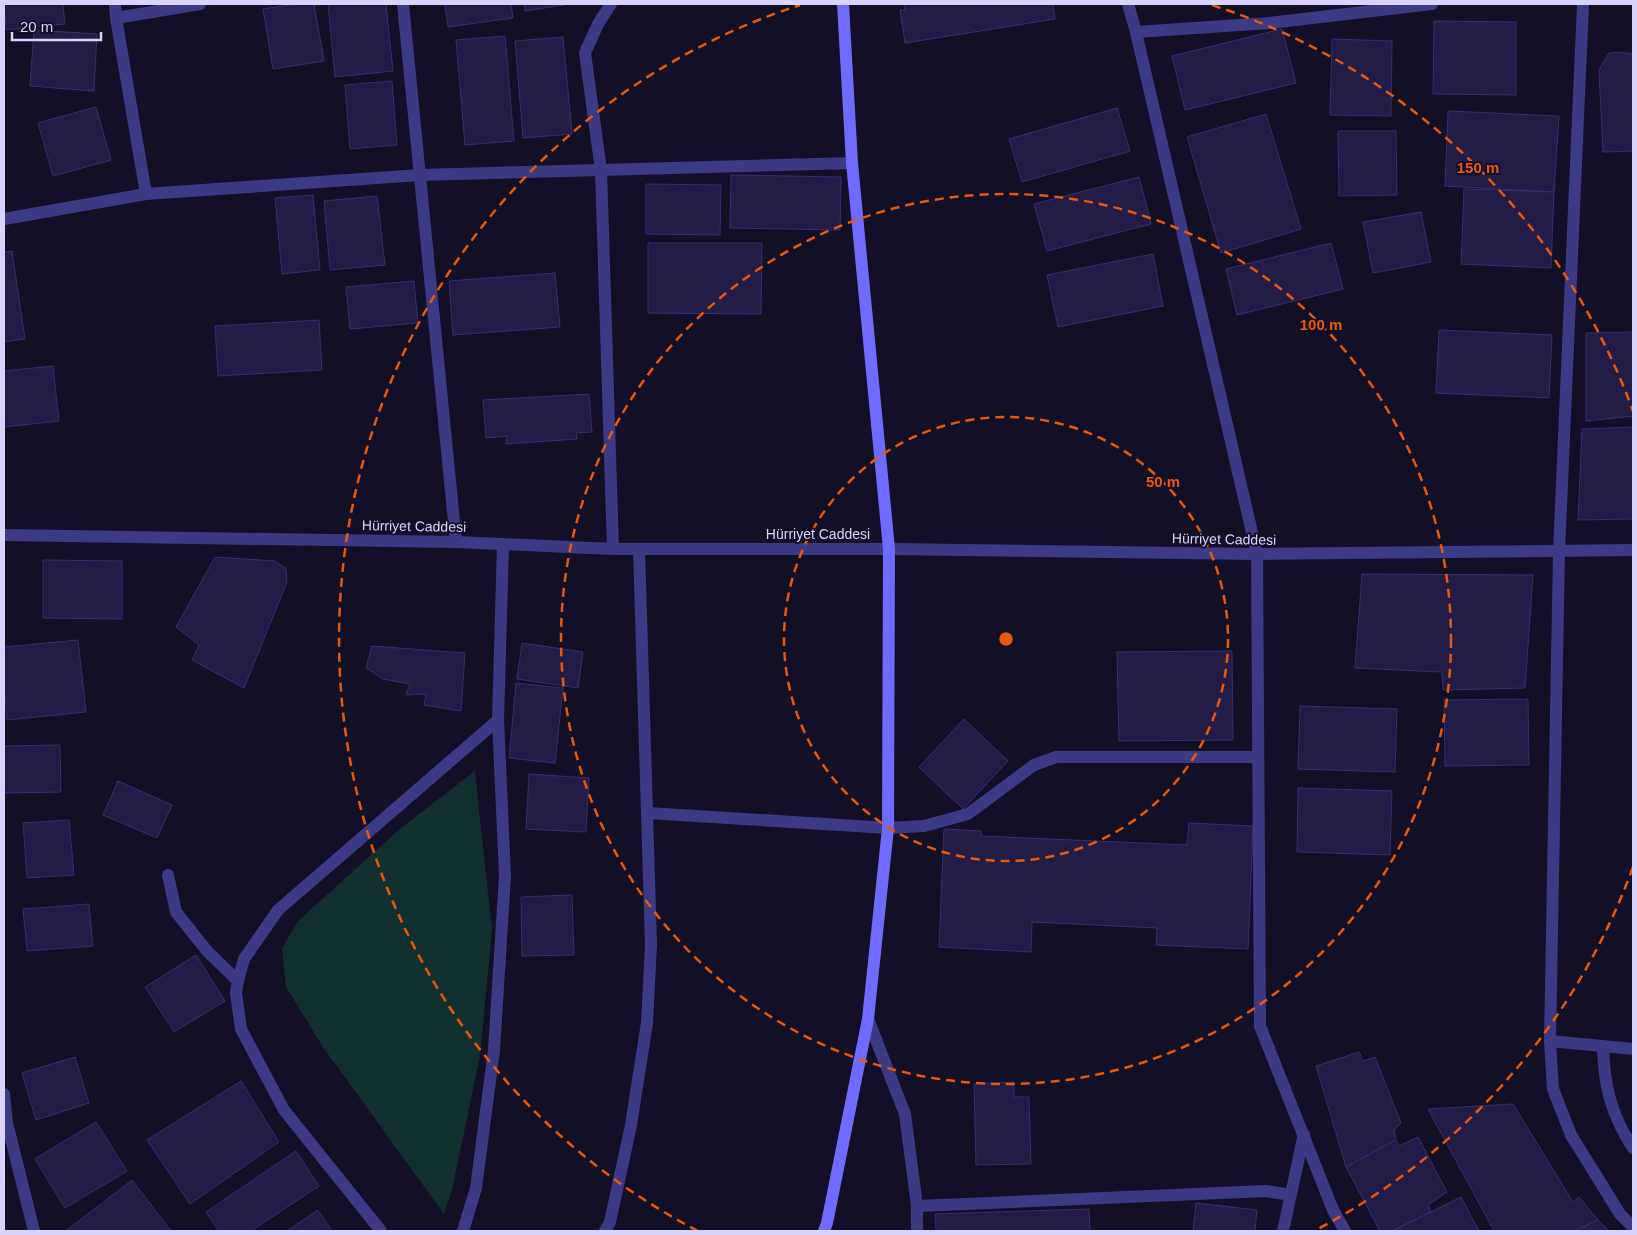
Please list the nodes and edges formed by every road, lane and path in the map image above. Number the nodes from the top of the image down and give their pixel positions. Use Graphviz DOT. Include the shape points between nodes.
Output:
graph roads {
  1 [pos="115,4"];
  2 [pos="200,4"];
  3 [pos="403,4"];
  4 [pos="610,4"];
  5 [pos="843,4"];
  6 [pos="1128,4"];
  7 [pos="1432,4"];
  8 [pos="1583,4"];
  9 [pos="116,18"];
  10 [pos="1136,32"];
  11 [pos="852,163"];
  12 [pos="601,170"];
  13 [pos="420,175"];
  14 [pos="146,194"];
  15 [pos="4,219"];
  16 [pos="4,535"];
  17 [pos="456,542"];
  18 [pos="503,544"];
  19 [pos="613,549"];
  20 [pos="888,549"];
  21 [pos="639,550"];
  22 [pos="1633,550"];
  23 [pos="1559,551"];
  24 [pos="1257,554"];
  25 [pos="498,720"];
  26 [pos="1258,757"];
  27 [pos="648,813"];
  28 [pos="888,828"];
  29 [pos="168,875"];
  30 [pos="238,981"];
  31 [pos="868,1019"];
  32 [pos="1550,1041"];
  33 [pos="1603,1046"];
  34 [pos="1633,1049"];
  35 [pos="4,1094"];
  36 [pos="1304,1134"];
  37 [pos="1633,1148"];
  38 [pos="1291,1195"];
  39 [pos="917,1206"];
  40 [pos="1633,1228"];
  41 [pos="34,1231"];
  42 [pos="381,1231"];
  43 [pos="463,1231"];
  44 [pos="606,1231"];
  45 [pos="824,1231"];
  46 [pos="917,1231"];
  47 [pos="1283,1231"];
  48 [pos="1344,1231"];
  1 -- 9 [label="street"];
  2 -- 9 [label="street"];
  3 -- 13 [label="street"];
  4 -- 12 [label="street" via="585,53"];
  5 -- 11 [label="main road"];
  6 -- 10 [label="street"];
  7 -- 10 [label="street" via="1269,23"];
  8 -- 23 [label="street"];
  9 -- 14 [label="street"];
  10 -- 24 [label="street"];
  11 -- 12 [label="street"];
  11 -- 20 [label="main road"];
  12 -- 13 [label="street"];
  12 -- 19 [label="street"];
  13 -- 14 [label="street"];
  13 -- 17 [label="street"];
  14 -- 15 [label="street"];
  16 -- 17 [label="street, Hürriyet Caddesi"];
  17 -- 18 [label="street, Hürriyet Caddesi"];
  18 -- 19 [label="street, Hürriyet Caddesi"];
  18 -- 25 [label="street"];
  19 -- 21 [label="street, Hürriyet Caddesi"];
  20 -- 21 [label="street, Hürriyet Caddesi"];
  20 -- 24 [label="street, Hürriyet Caddesi"];
  20 -- 28 [label="main road"];
  21 -- 27 [label="street"];
  22 -- 23 [label="street, Hürriyet Caddesi"];
  23 -- 24 [label="street, Hürriyet Caddesi"];
  23 -- 32 [label="street"];
  24 -- 26 [label="street"];
  25 -- 30 [label="street" via="278,910 244,959"];
  25 -- 43 [label="street" via="505,876 494,1050 476,1188"];
  26 -- 28 [label="street" via="1056,757 1034,765 968,814 924,826"];
  26 -- 36 [label="street" via="1260,1026"];
  27 -- 28 [label="street"];
  27 -- 44 [label="street" via="651,945 647,1023 631,1125"];
  28 -- 31 [label="main road"];
  29 -- 30 [label="street" via="176,912 207,951"];
  30 -- 42 [label="street" via="236,993 241,1029 284,1110"];
  31 -- 39 [label="street" via="905,1114"];
  31 -- 45 [label="main road"];
  32 -- 33 [label="street"];
  32 -- 40 [label="street" via="1553,1089 1571,1135 1620,1214"];
  33 -- 34 [label="street"];
  33 -- 37 [label="street" via="1608,1096"];
  35 -- 41 [label="street" via="7,1123"];
  36 -- 38 [label="street"];
  36 -- 48 [label="street"];
  38 -- 39 [label="street" via="1266,1191"];
  38 -- 47 [label="street"];
  39 -- 46 [label="street"];
}
